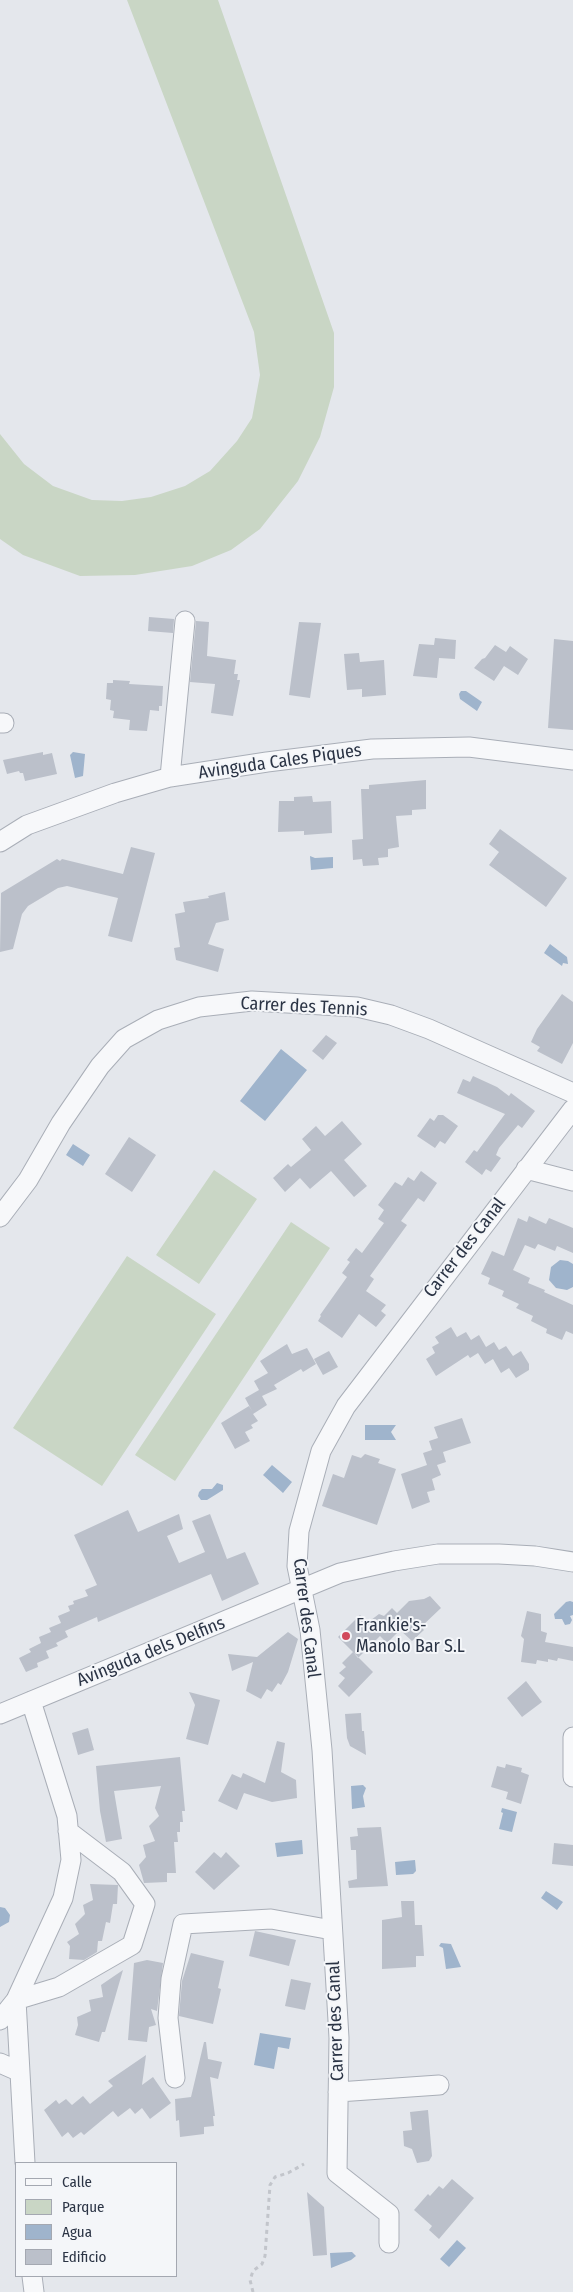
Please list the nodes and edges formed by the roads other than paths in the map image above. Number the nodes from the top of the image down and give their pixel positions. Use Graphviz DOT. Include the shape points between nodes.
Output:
graph roads {
  1 [pos="185,621"];
  2 [pos="573,760"];
  3 [pos="170,777"];
  4 [pos="0,842"];
  5 [pos="573,1092"];
  6 [pos="573,1109"];
  7 [pos="526,1168"];
  8 [pos="573,1181"];
  9 [pos="0,1217"];
  10 [pos="573,1562"];
  11 [pos="302,1590"];
  12 [pos="31,1701"];
  13 [pos="2,1708"];
  14 [pos="573,1737"];
  15 [pos="573,1777"];
  16 [pos="68,1831"];
  17 [pos="332,1930"];
  18 [pos="16,2000"];
  19 [pos="0,2020"];
  20 [pos="0,2063"];
  21 [pos="18,2071"];
  22 [pos="175,2078"];
  23 [pos="439,2085"];
  24 [pos="338,2092"];
  25 [pos="25,2162"];
  26 [pos="390,2243"];
  27 [pos="32,2277"];
  28 [pos="34,2292"];
  1 -- 3 [label="street"];
  2 -- 3 [label="street, Avinguda Cales Piques" via="469,747 372,749"];
  3 -- 4 [label="street, Avinguda Cales Piques" via="28,825"];
  5 -- 9 [label="street, Carrer des Tennis" via="442,1044 429,1029 391,1015 347,1006 252,1001 199,1007 158,1020 124,1039 100,1066 61,1123 28,1180"];
  6 -- 7 [label="street, Carrer des Canal"];
  7 -- 8 [label="street"];
  7 -- 11 [label="street, Carrer des Canal" via="346,1406 321,1451 299,1531 296,1566"];
  10 -- 11 [label="street, Avinguda dels Delfins" via="535,1556 438,1554 340,1573"];
  11 -- 12 [label="street, Avinguda dels Delfins"];
  11 -- 17 [label="street, Carrer des Canal" via="310,1630 322,1750"];
  12 -- 13 [label="street, Avinguda dels Delfins"];
  12 -- 16 [label="street" via="67,1816"];
  14 -- 15 [label="street"];
  16 -- 18 [label="street" via="71,1860 63,1898"];
  16 -- 18 [label="street" via="122,1872 146,1904 132,1945 59,1987"];
  17 -- 22 [label="street" via="271,1919 183,1924 171,1979 168,2018"];
  17 -- 24 [label="street, Carrer des Canal" via="339,2038"];
  18 -- 19 [label="street"];
  18 -- 21 [label="street"];
  20 -- 21 [label="street"];
  21 -- 25 [label="street"];
  23 -- 24 [label="street, Carrer des Canal"];
  24 -- 26 [label="street, Carrer des Canal" via="337,2173 389,2214"];
  27 -- 28 [label="street"];
}
